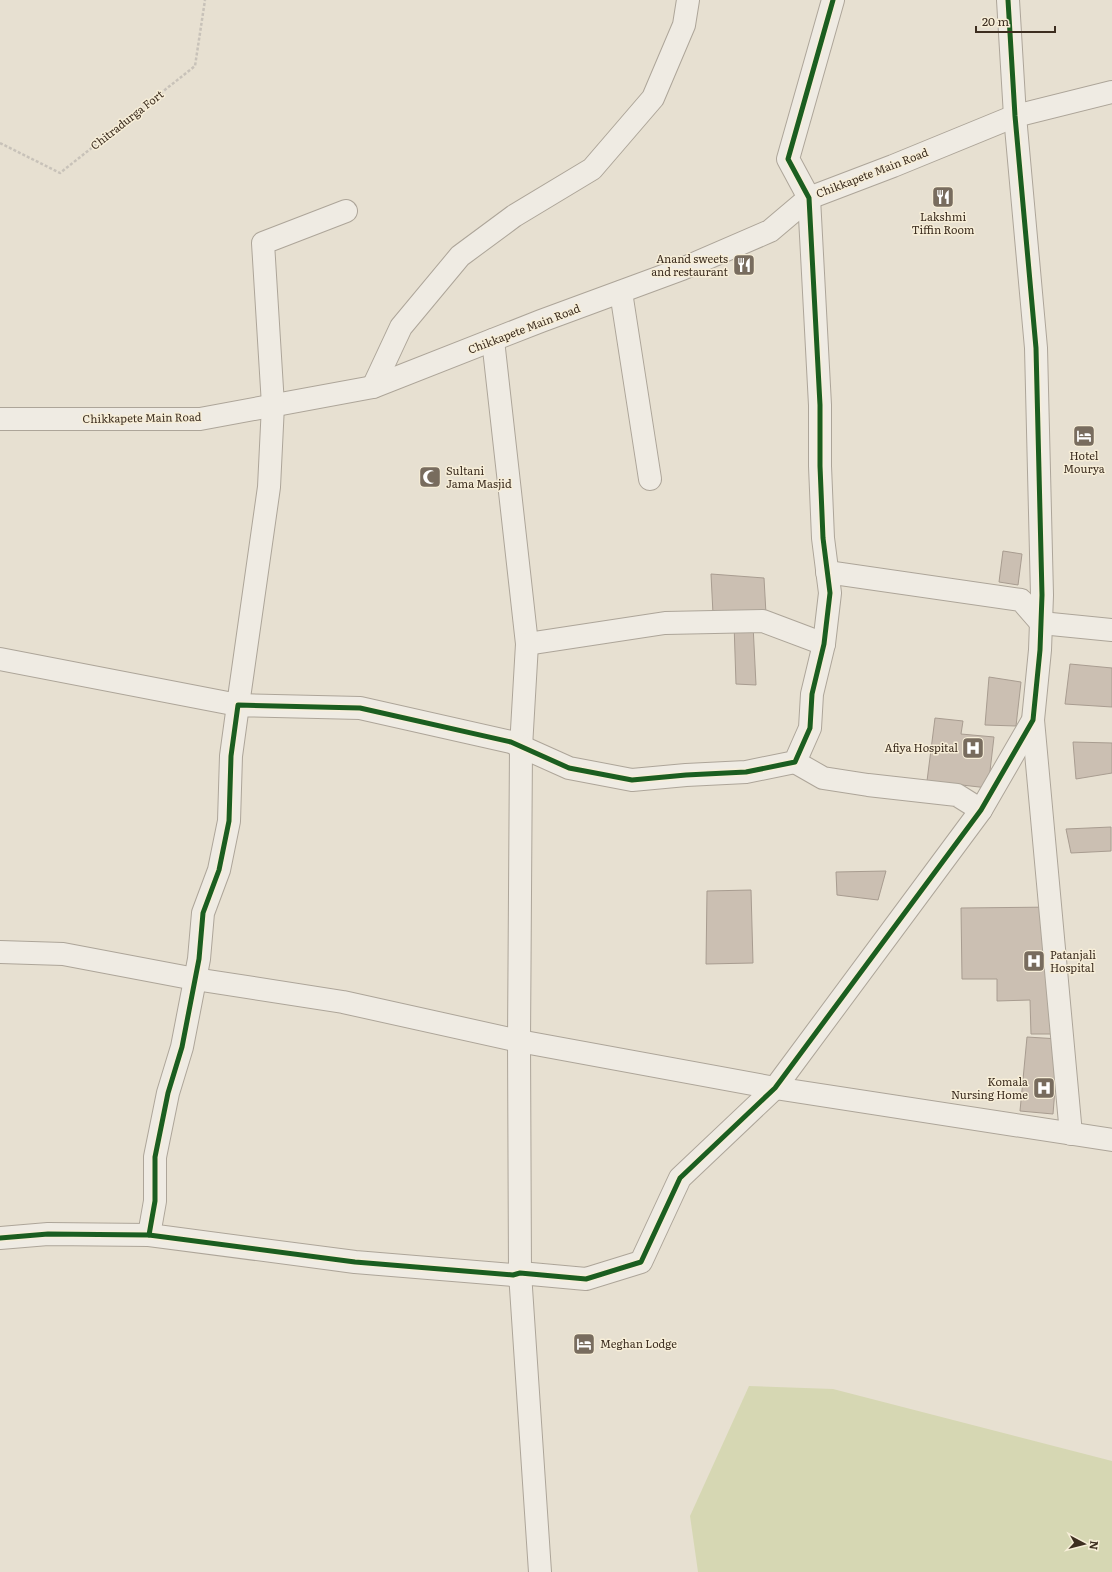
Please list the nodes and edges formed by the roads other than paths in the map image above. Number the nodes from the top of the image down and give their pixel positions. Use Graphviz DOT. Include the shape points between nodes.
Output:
graph roads {
  1 [pos="688,0"];
  2 [pos="833,0"];
  3 [pos="1008,0"];
  4 [pos="1112,92"];
  5 [pos="1015,116"];
  6 [pos="809,198"];
  7 [pos="346,211"];
  8 [pos="621,292"];
  9 [pos="493,340"];
  10 [pos="373,387"];
  11 [pos="273,405"];
  12 [pos="0,419"];
  13 [pos="650,479"];
  14 [pos="827,572"];
  15 [pos="1041,623"];
  16 [pos="1112,630"];
  17 [pos="527,644"];
  18 [pos="824,644"];
  19 [pos="0,659"];
  20 [pos="238,705"];
  21 [pos="1033,720"];
  22 [pos="521,747"];
  23 [pos="795,762"];
  24 [pos="981,810"];
  25 [pos="0,952"];
  26 [pos="195,979"];
  27 [pos="519,1041"];
  28 [pos="775,1088"];
  29 [pos="1071,1134"];
  30 [pos="1112,1140"];
  31 [pos="149,1235"];
  32 [pos="0,1238"];
  33 [pos="520,1274"];
  34 [pos="540,1572"];
  1 -- 10 [label="street" via="684,25 653,98 592,169 514,216 460,256 401,327"];
  2 -- 6 [label="street" via="788,159"];
  3 -- 5 [label="street"];
  4 -- 5 [label="street, Chikkapete Main Road"];
  5 -- 6 [label="street, Chikkapete Main Road"];
  5 -- 15 [label="street" via="1036,348"];
  6 -- 8 [label="street, Chikkapete Main Road" via="770,231"];
  6 -- 14 [label="street" via="820,405 823,538"];
  7 -- 11 [label="street" via="263,243"];
  8 -- 9 [label="street, Chikkapete Main Road"];
  8 -- 13 [label="street"];
  9 -- 10 [label="street, Chikkapete Main Road"];
  9 -- 17 [label="street"];
  10 -- 11 [label="street, Chikkapete Main Road"];
  11 -- 12 [label="street, Chikkapete Main Road" via="200,419"];
  11 -- 20 [label="street" via="269,487"];
  14 -- 15 [label="street" via="1020,600"];
  14 -- 18 [label="street" via="830,593"];
  15 -- 16 [label="street"];
  15 -- 21 [label="street"];
  17 -- 18 [label="street" via="665,622 763,621"];
  17 -- 22 [label="street"];
  18 -- 23 [label="street" via="812,694 810,728"];
  19 -- 20 [label="street"];
  20 -- 22 [label="street" via="360,708 511,742"];
  20 -- 26 [label="street" via="231,756 229,821 219,870 203,913"];
  21 -- 24 [label="street"];
  21 -- 29 [label="street"];
  22 -- 23 [label="street" via="569,768 632,780 746,772"];
  22 -- 27 [label="street"];
  23 -- 24 [label="street" via="823,778 957,795"];
  24 -- 28 [label="street"];
  25 -- 26 [label="street" via="63,954"];
  26 -- 27 [label="street" via="343,1002"];
  26 -- 31 [label="street" via="182,1047 168,1093 155,1156 155,1201"];
  27 -- 28 [label="street"];
  27 -- 33 [label="street"];
  28 -- 29 [label="street"];
  28 -- 33 [label="street" via="680,1178 640,1262 586,1279"];
  29 -- 30 [label="street"];
  31 -- 32 [label="street" via="48,1234"];
  31 -- 33 [label="street" via="355,1262"];
  33 -- 34 [label="street"];
}
